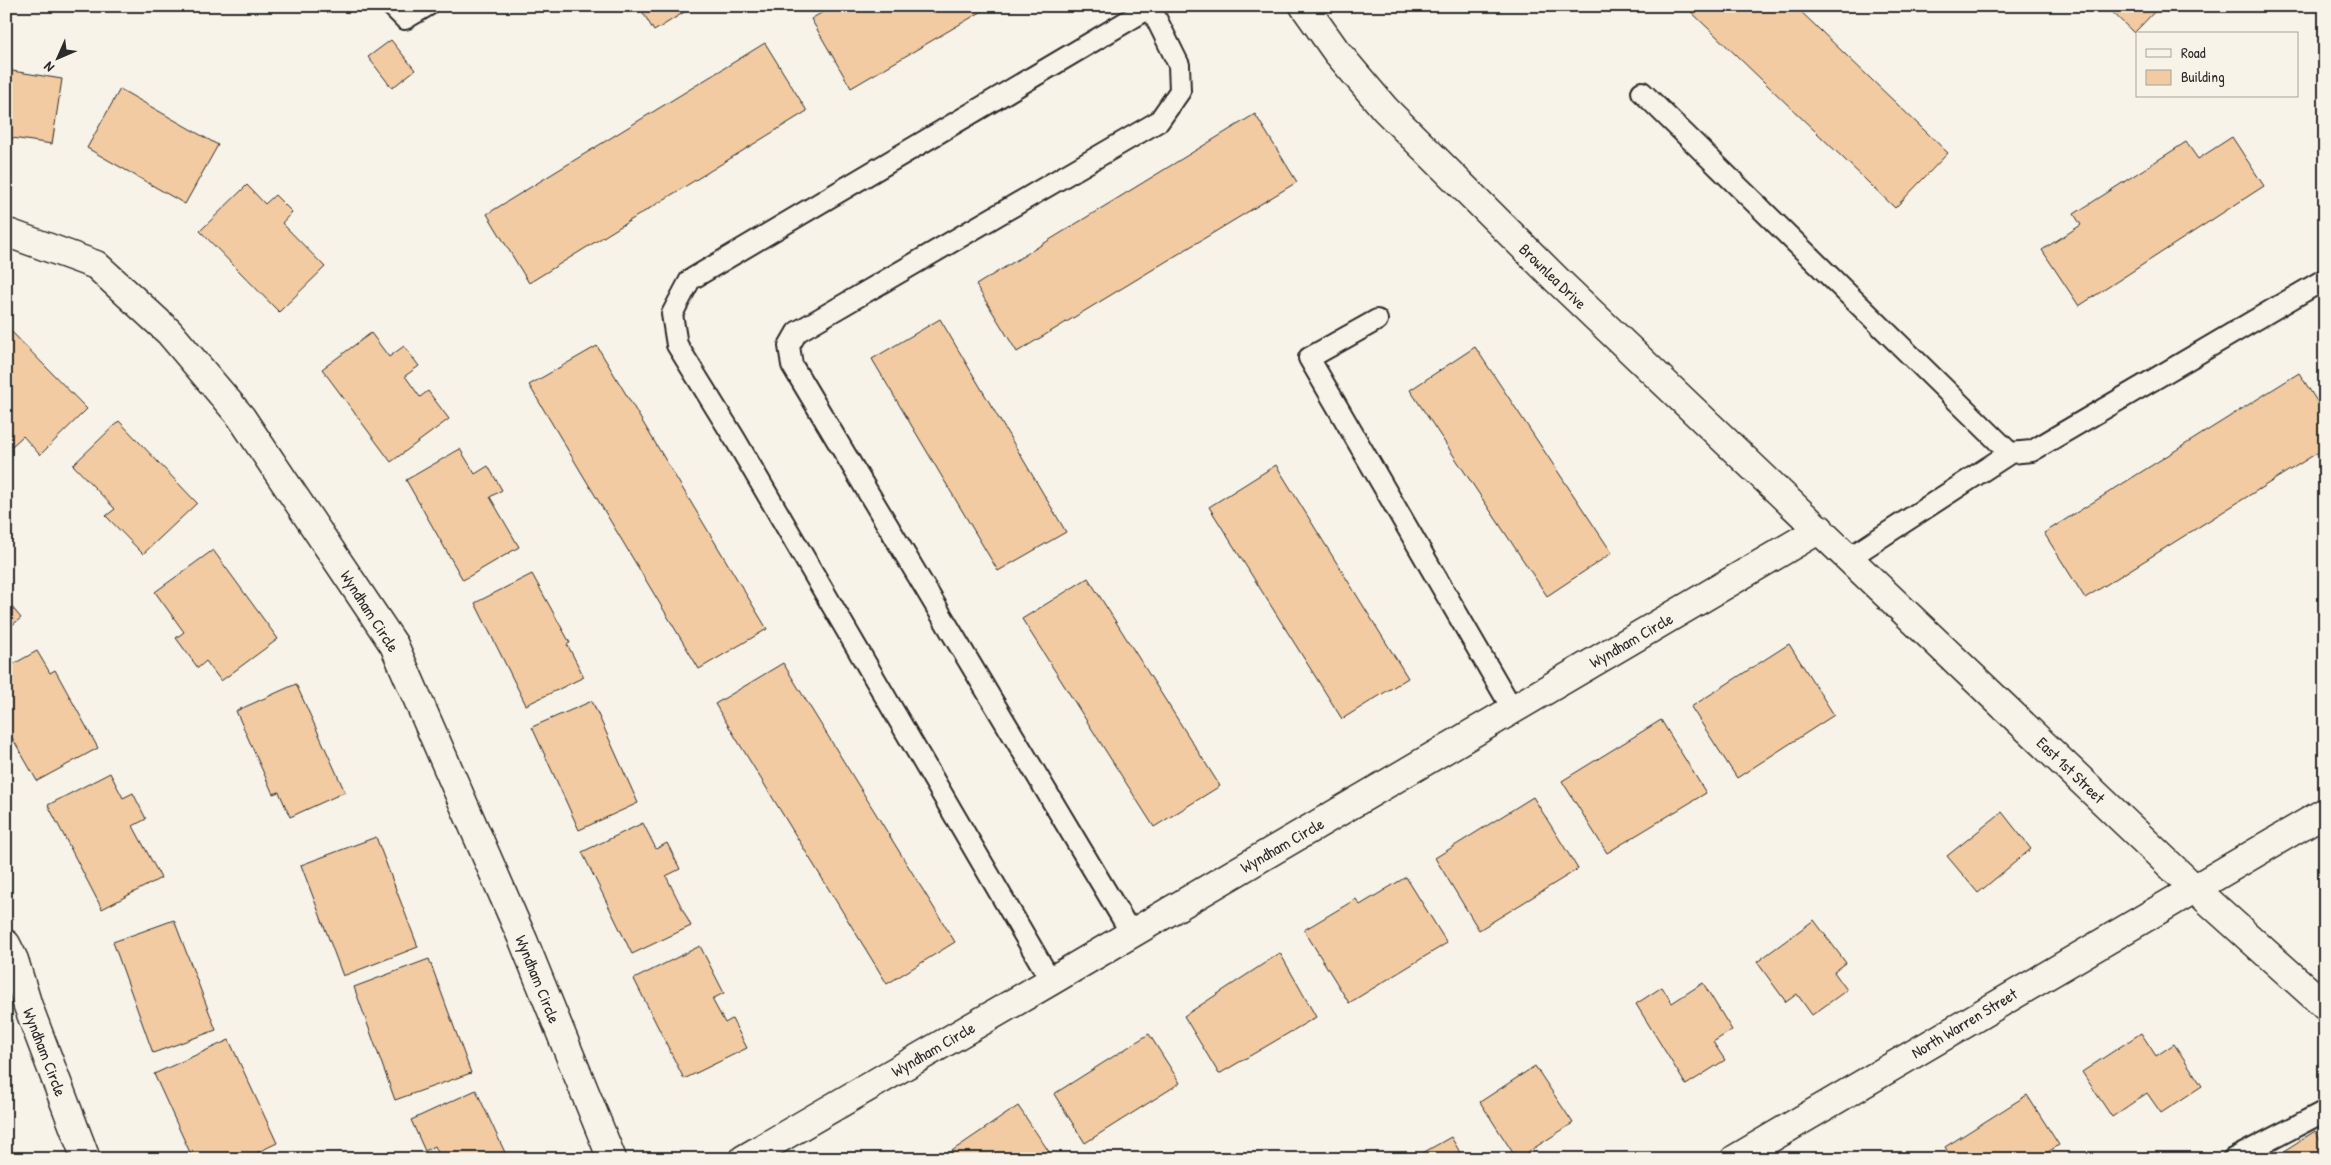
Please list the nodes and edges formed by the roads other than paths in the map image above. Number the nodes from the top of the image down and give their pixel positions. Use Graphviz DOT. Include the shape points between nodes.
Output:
graph roads {
  1 [pos="392,6"];
  2 [pos="427,6"];
  3 [pos="1151,6"];
  4 [pos="1304,6"];
  5 [pos="1642,92"];
  6 [pos="6,234"];
  7 [pos="2325,279"];
  8 [pos="1378,320"];
  9 [pos="2010,453"];
  10 [pos="1820,529"];
  11 [pos="1849,558"];
  12 [pos="1513,710"];
  13 [pos="2325,812"];
  14 [pos="2194,888"];
  15 [pos="1130,933"];
  16 [pos="6,944"];
  17 [pos="1051,981"];
  18 [pos="2325,1006"];
  19 [pos="2325,1111"];
  20 [pos="86,1159"];
  21 [pos="612,1159"];
  22 [pos="744,1159"];
  23 [pos="1735,1159"];
  24 [pos="2233,1159"];
  1 -- 2 [label="lane" via="405,19"];
  3 -- 15 [label="lane" via="1179,65 1180,91 1159,121 797,332 789,346 792,365"];
  3 -- 17 [label="lane" via="690,280 672,314 677,345"];
  4 -- 10 [label="street, Brownlea Drive" via="1336,51 1385,109 1557,280"];
  5 -- 9 [label="lane"];
  6 -- 21 [label="street, Wyndham Circle" via="96,265 169,332 241,417 394,645 523,940"];
  7 -- 9 [label="lane" via="2032,451"];
  8 -- 12 [label="lane" via="1309,358"];
  9 -- 11 [label="lane"];
  10 -- 11 [label="street, East 1st Street"];
  10 -- 12 [label="street, Wyndham Circle"];
  11 -- 14 [label="street, East 1st Street"];
  12 -- 15 [label="street, Wyndham Circle"];
  13 -- 14 [label="street, North Warren Street"];
  14 -- 18 [label="street, East 1st Street"];
  14 -- 23 [label="street, North Warren Street"];
  15 -- 17 [label="street, Wyndham Circle"];
  16 -- 20 [label="street, Wyndham Circle"];
  17 -- 22 [label="street, Wyndham Circle"];
  19 -- 24 [label="lane"];
}
